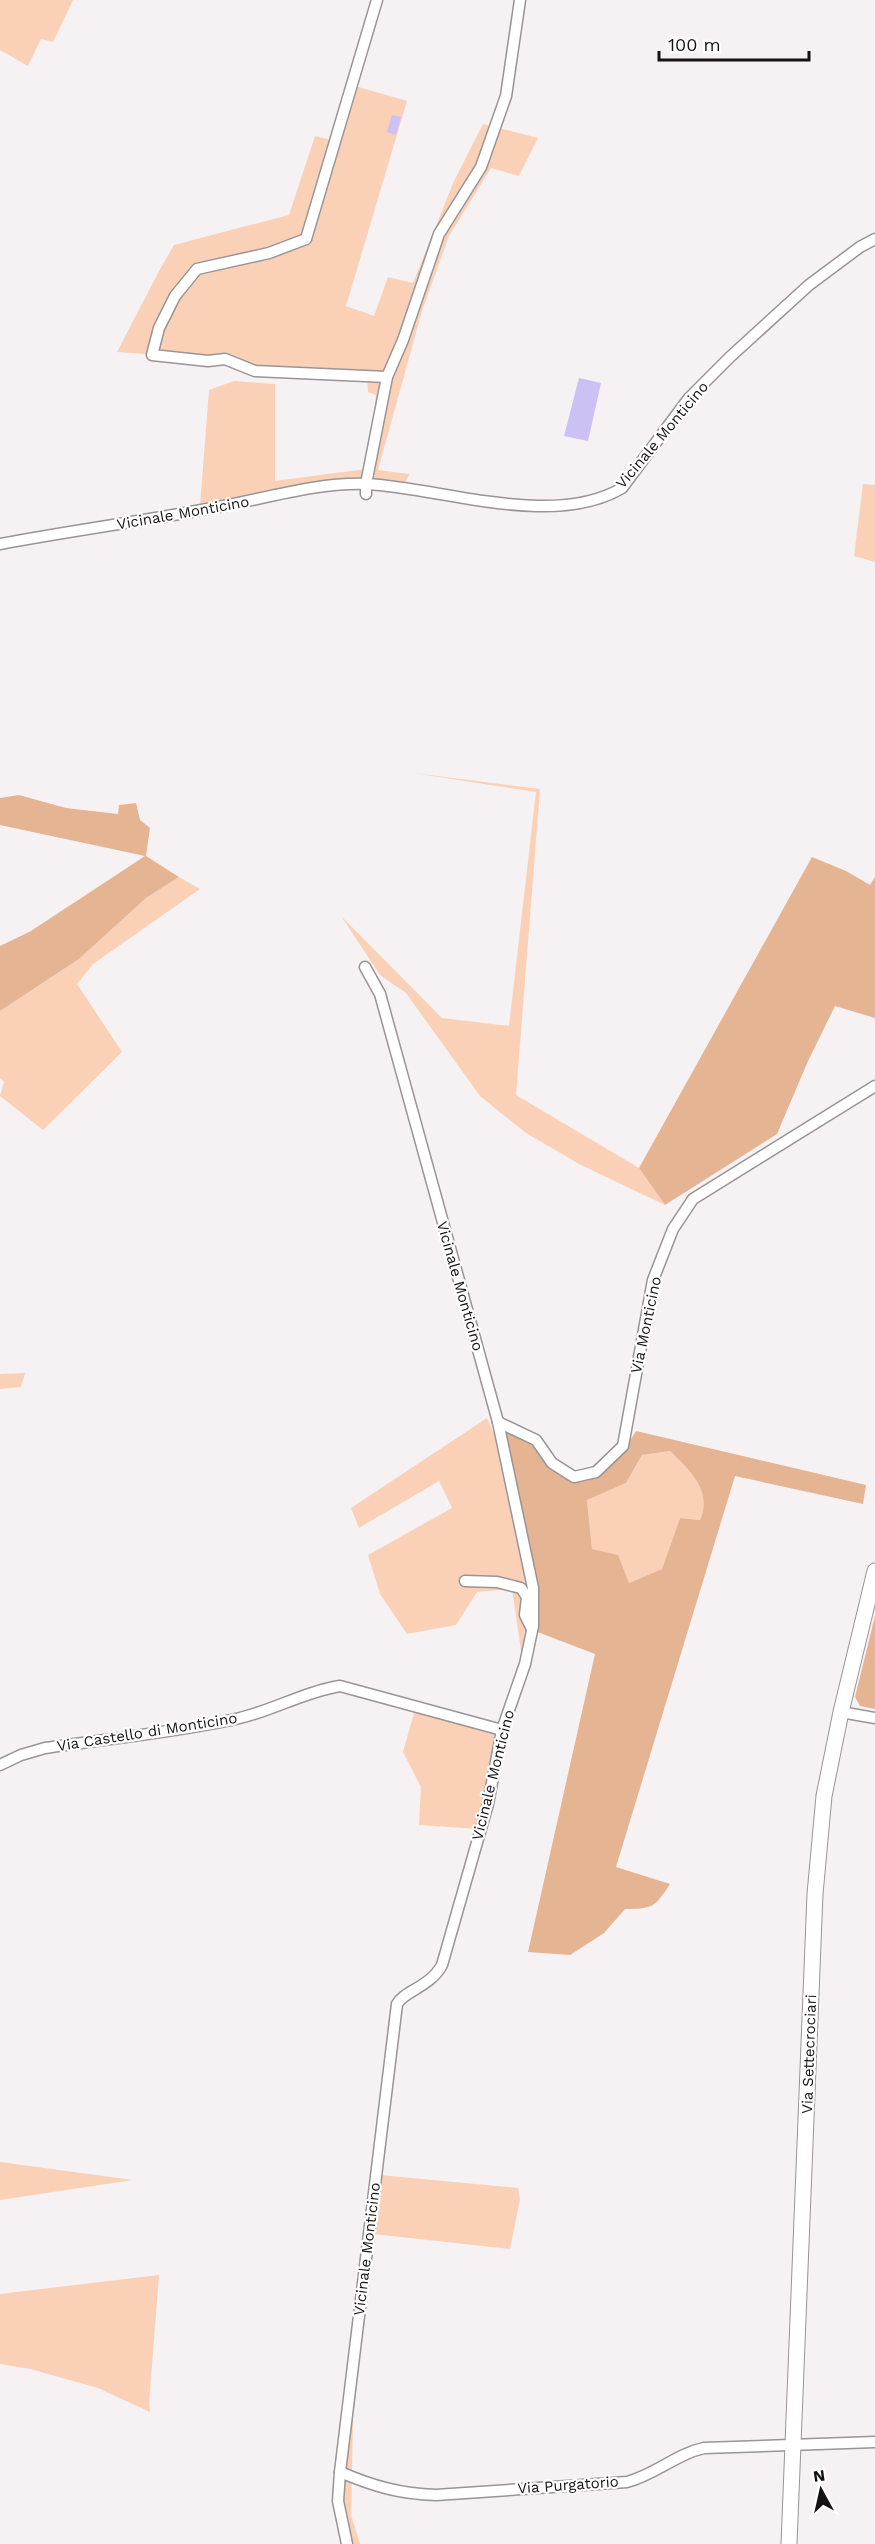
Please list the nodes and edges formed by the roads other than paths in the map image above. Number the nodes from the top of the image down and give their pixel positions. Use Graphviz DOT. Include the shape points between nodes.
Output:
graph roads {
  1 [pos="377,0"];
  2 [pos="520,0"];
  3 [pos="875,239"];
  4 [pos="387,377"];
  5 [pos="366,489"];
  6 [pos="0,544"];
  7 [pos="365,967"];
  8 [pos="875,1086"];
  9 [pos="498,1422"];
  10 [pos="875,1571"];
  11 [pos="465,1581"];
  12 [pos="532,1629"];
  13 [pos="841,1712"];
  14 [pos="875,1718"];
  15 [pos="502,1730"];
  16 [pos="0,1765"];
  17 [pos="875,2442"];
  18 [pos="793,2445"];
  19 [pos="340,2472"];
  20 [pos="347,2544"];
  21 [pos="789,2544"];
  1 -- 4 [label="street" via="306,239 269,253 197,269 176,296 159,328 152,355 208,361 225,358 255,371"];
  2 -- 4 [label="street" via="503,106 481,167 440,234"];
  3 -- 5 [label="street, Vicinale Monticino" via="809,285 730,357 689,398 621,488 606,497 578,504 513,505 454,495"];
  4 -- 5 [label="street"];
  5 -- 6 [label="street, Vicinale Monticino" via="315,488"];
  7 -- 9 [label="street, Vicinale Monticino" via="380,994"];
  8 -- 9 [label="street, Via Monticino" via="693,1199 674,1229 653,1280 623,1446 596,1472 574,1477 552,1463 536,1440"];
  9 -- 12 [label="street, Vicinale Monticino" via="533,1588"];
  10 -- 13 [label="main road, Via Settecrociari"];
  11 -- 12 [label="street" via="521,1588 527,1597 525,1615"];
  12 -- 15 [label="street, Vicinale Monticino" via="525,1664"];
  13 -- 14 [label="street"];
  13 -- 18 [label="main road, Via Settecrociari" via="824,1796 815,1894"];
  15 -- 16 [label="street, Via Castello di Monticino" via="340,1686 315,1690 280,1706 232,1720 45,1748"];
  15 -- 19 [label="street, Vicinale Monticino" via="488,1804 442,1965 431,1980 397,2004"];
  17 -- 18 [label="street, Via Purgatorio"];
  18 -- 19 [label="street, Via Purgatorio" via="697,2450 627,2482 436,2495 408,2494 374,2486"];
  18 -- 21 [label="main road, Via Settecrociari"];
  19 -- 20 [label="street, Vicinale Monticino" via="338,2501"];
}
